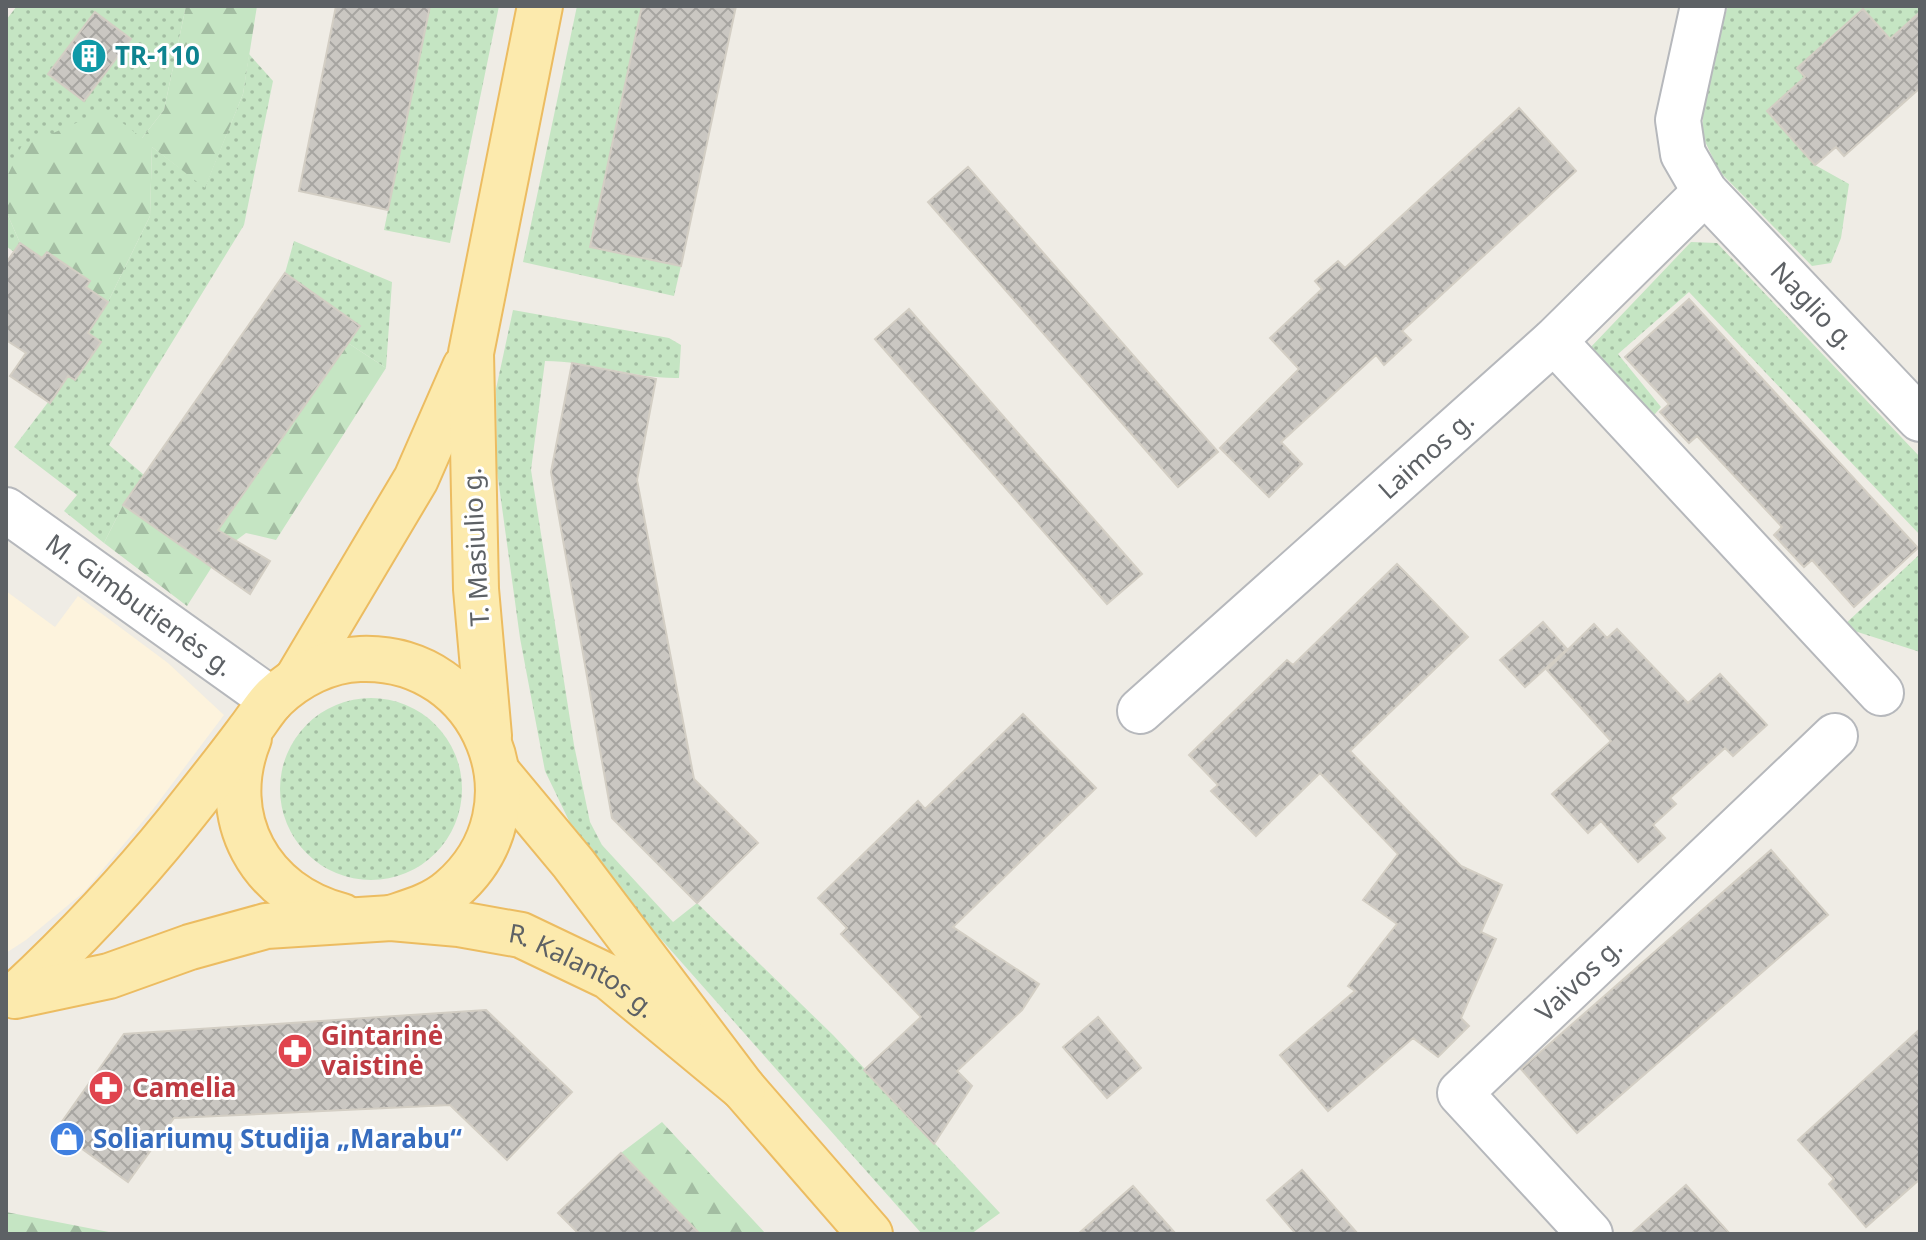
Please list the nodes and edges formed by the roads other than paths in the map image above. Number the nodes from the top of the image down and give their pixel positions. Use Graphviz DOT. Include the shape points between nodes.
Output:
graph roads {
  1 [pos="540,6"];
  2 [pos="1703,6"];
  3 [pos="1705,192"];
  4 [pos="1554,341"];
  5 [pos="471,353"];
  6 [pos="1920,419"];
  7 [pos="6,510"];
  8 [pos="1881,693"];
  9 [pos="274,702"];
  10 [pos="1140,711"];
  11 [pos="1835,736"];
  12 [pos="494,757"];
  13 [pos="371,918"];
  14 [pos="11,998"];
  15 [pos="743,1088"];
  16 [pos="870,1234"];
  17 [pos="1590,1234"];
  1 -- 5 [label="main road, T. Masiulio g."];
  2 -- 3 [label="street, Naglio g." via="1678,120 1683,154"];
  3 -- 4 [label="street, Laimos g."];
  3 -- 6 [label="street, Naglio g."];
  4 -- 8 [label="street"];
  4 -- 10 [label="street, Laimos g."];
  5 -- 9 [label="main road, T. Masiulio g." via="416,479"];
  5 -- 12 [label="main road, T. Masiulio g." via="476,589"];
  7 -- 9 [label="street, M. Gimbutienės g."];
  9 -- 12 [label="main road, R. Kalantos g." via="327,665 359,659 392,661 424,671 451,689 474,712"];
  9 -- 13 [label="main road, R. Kalantos g." via="242,755 240,819 251,848 269,875 293,896 321,911"];
  9 -- 14 [label="main road, R. Kalantos g." via="118,895"];
  11 -- 17 [label="street, Vaivos g." via="1460,1093"];
  12 -- 13 [label="main road, R. Kalantos g." via="498,806 473,867 423,908"];
  12 -- 15 [label="main road, R. Kalantos g."];
  13 -- 14 [label="main road, R. Kalantos g." via="266,926 109,976"];
  13 -- 15 [label="main road, R. Kalantos g." via="521,935 582,962 609,977"];
  15 -- 16 [label="main road, R. Kalantos g."];
}
